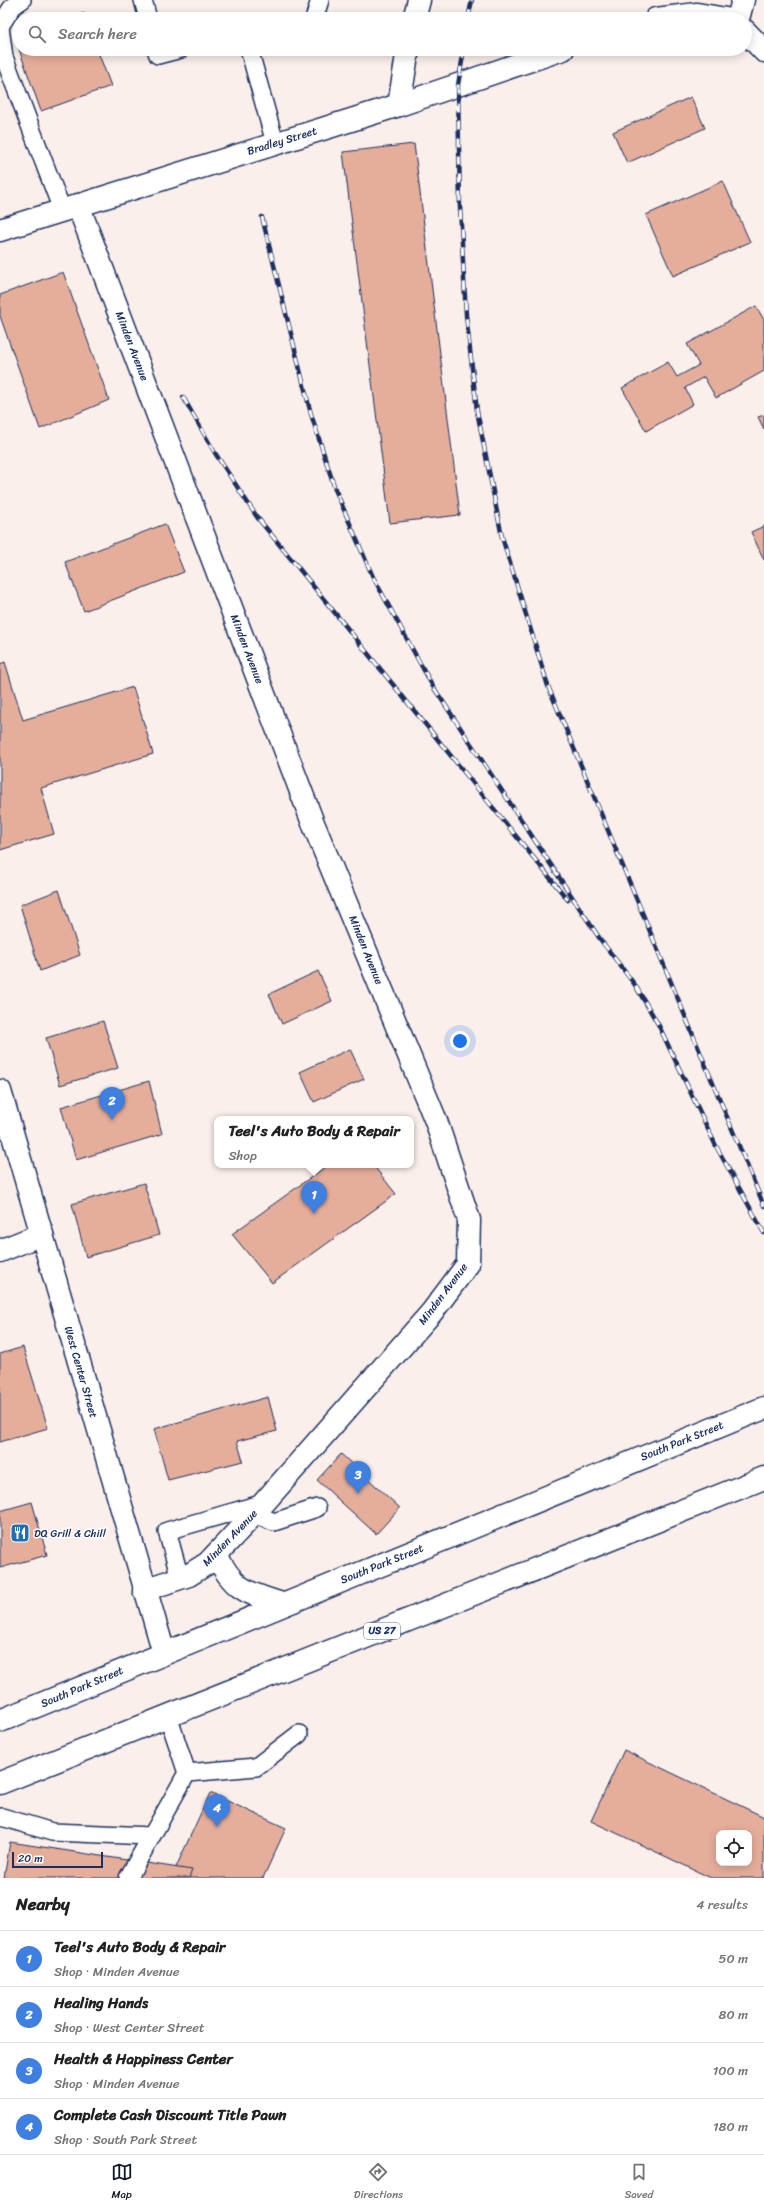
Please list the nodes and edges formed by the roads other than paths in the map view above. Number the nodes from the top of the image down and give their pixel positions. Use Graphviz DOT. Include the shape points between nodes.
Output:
graph roads {
  1 [pos="22,0"];
  2 [pos="143,0"];
  3 [pos="320,0"];
  4 [pos="419,0"];
  5 [pos="743,0"];
  6 [pos="146,12"];
  7 [pos="316,12"];
  8 [pos="416,12"];
  9 [pos="740,12"];
  10 [pos="0,26"];
  11 [pos="752,38"];
  12 [pos="764,51"];
  13 [pos="251,56"];
  14 [pos="407,56"];
  15 [pos="542,56"];
  16 [pos="399,105"];
  17 [pos="275,143"];
  18 [pos="70,207"];
  19 [pos="0,230"];
  20 [pos="0,1091"];
  21 [pos="42,1234"];
  22 [pos="0,1251"];
  23 [pos="764,1408"];
  24 [pos="764,1478"];
  25 [pos="317,1508"];
  26 [pos="259,1509"];
  27 [pos="216,1555"];
  28 [pos="180,1578"];
  29 [pos="144,1590"];
  30 [pos="282,1604"];
  31 [pos="164,1653"];
  32 [pos="168,1716"];
  33 [pos="0,1721"];
  34 [pos="299,1734"];
  35 [pos="187,1773"];
  36 [pos="0,1784"];
  37 [pos="1,1820"];
  38 [pos="151,1836"];
  39 [pos="128,1878"];
  1 -- 10 [label="lane" via="13,6"];
  2 -- 6 [label="lane"];
  3 -- 7 [label="lane"];
  4 -- 8 [label="street"];
  5 -- 9 [label="street"];
  10 -- 18 [label="lane" via="4,57"];
  11 -- 12 [label="street"];
  13 -- 17 [label="lane"];
  14 -- 16 [label="street"];
  15 -- 16 [label="street, Bradley Street"];
  16 -- 17 [label="street, Bradley Street"];
  17 -- 18 [label="street, Bradley Street"];
  18 -- 19 [label="street, Bradley Street"];
  18 -- 26 [label="street, Minden Avenue" via="314,823 436,1121 469,1220 468,1264 432,1312"];
  20 -- 21 [label="street, West Center Street"];
  21 -- 22 [label="street"];
  21 -- 29 [label="street, West Center Street"];
  23 -- 30 [label="street, South Park Street"];
  24 -- 32 [label="street, US 27"];
  25 -- 26 [label="lane" via="274,1522"];
  26 -- 27 [label="street, Minden Avenue"];
  26 -- 28 [label="lane" via="167,1531"];
  27 -- 28 [label="street, Minden Avenue" via="208,1563"];
  27 -- 30 [label="street" via="226,1574 235,1584 247,1592"];
  28 -- 29 [label="street, Minden Avenue"];
  29 -- 31 [label="street, West Center Street"];
  30 -- 31 [label="street, South Park Street"];
  31 -- 33 [label="street, South Park Street"];
  32 -- 35 [label="lane"];
  32 -- 36 [label="street, US 27"];
  34 -- 35 [label="lane" via="256,1767"];
  35 -- 38 [label="lane"];
  37 -- 38 [label="lane" via="52,1832"];
  38 -- 39 [label="lane"];
}
